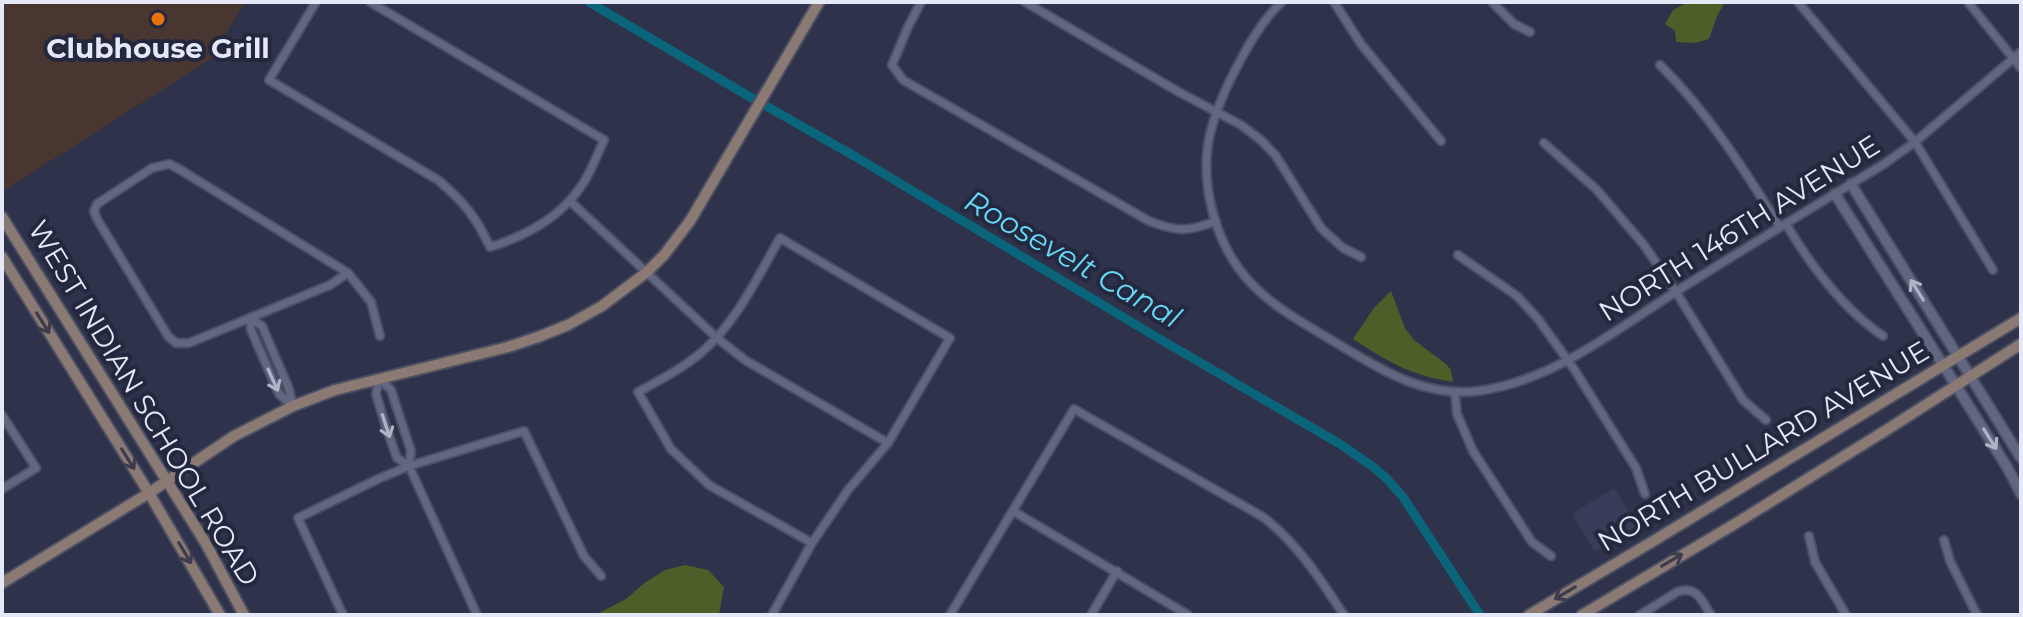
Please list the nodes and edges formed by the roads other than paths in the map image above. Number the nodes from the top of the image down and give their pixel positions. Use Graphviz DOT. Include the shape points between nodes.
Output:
graph roads {
  1 [pos="316,2"];
  2 [pos="370,2"];
  3 [pos="819,2"];
  4 [pos="921,2"];
  5 [pos="1025,2"];
  6 [pos="1268,2"];
  7 [pos="1334,2"];
  8 [pos="1492,2"];
  9 [pos="1798,2"];
  10 [pos="1968,2"];
  11 [pos="1279,5"];
  12 [pos="1530,32"];
  13 [pos="2018,55"];
  14 [pos="1660,65"];
  15 [pos="2021,68"];
  16 [pos="1216,112"];
  17 [pos="1441,141"];
  18 [pos="1915,142"];
  19 [pos="1544,143"];
  20 [pos="1851,184"];
  21 [pos="1835,194"];
  22 [pos="570,201"];
  23 [pos="2,217"];
  24 [pos="1216,221"];
  25 [pos="1783,226"];
  26 [pos="1458,255"];
  27 [pos="2,257"];
  28 [pos="1361,257"];
  29 [pos="1993,270"];
  30 [pos="647,272"];
  31 [pos="348,273"];
  32 [pos="1676,292"];
  33 [pos="250,318"];
  34 [pos="2021,318"];
  35 [pos="380,336"];
  36 [pos="1883,336"];
  37 [pos="717,338"];
  38 [pos="2021,344"];
  39 [pos="1958,356"];
  40 [pos="1568,361"];
  41 [pos="1944,365"];
  42 [pos="1971,376"];
  43 [pos="379,378"];
  44 [pos="1956,386"];
  45 [pos="1455,393"];
  46 [pos="293,406"];
  47 [pos="2,415"];
  48 [pos="1766,420"];
  49 [pos="888,443"];
  50 [pos="2021,458"];
  51 [pos="409,466"];
  52 [pos="167,480"];
  53 [pos="2,489"];
  54 [pos="149,493"];
  55 [pos="1645,494"];
  56 [pos="2021,494"];
  57 [pos="1013,511"];
  58 [pos="1809,536"];
  59 [pos="1944,540"];
  60 [pos="812,543"];
  61 [pos="1551,556"];
  62 [pos="1117,571"];
  63 [pos="601,576"];
  64 [pos="2,583"];
  65 [pos="220,615"];
  66 [pos="244,615"];
  67 [pos="343,615"];
  68 [pos="477,615"];
  69 [pos="772,615"];
  70 [pos="950,615"];
  71 [pos="1091,615"];
  72 [pos="1188,615"];
  73 [pos="1344,615"];
  74 [pos="1529,615"];
  75 [pos="1582,615"];
  76 [pos="1640,615"];
  77 [pos="1711,615"];
  78 [pos="1846,615"];
  79 [pos="1977,615"];
  1 -- 22 [label="street" via="269,80 438,180 479,223 490,247 518,239"];
  2 -- 22 [label="street" via="604,140"];
  3 -- 30 [label="main road" via="690,221"];
  4 -- 24 [label="street" via="892,65 903,80 1149,221 1172,230"];
  5 -- 16 [label="street"];
  6 -- 11 [label="street"];
  7 -- 17 [label="street" via="1361,44"];
  8 -- 12 [label="street"];
  9 -- 18 [label="street"];
  10 -- 13 [label="street"];
  11 -- 16 [label="street" via="1252,38"];
  13 -- 15 [label="street"];
  13 -- 18 [label="street, NORTH 146TH AVENUE"];
  14 -- 25 [label="street" via="1724,142"];
  16 -- 24 [label="street" via="1207,177"];
  16 -- 28 [label="street" via="1261,140 1321,228"];
  18 -- 20 [label="street, NORTH 146TH AVENUE"];
  18 -- 29 [label="street"];
  19 -- 32 [label="street" via="1597,190"];
  20 -- 21 [label="street, NORTH 146TH AVENUE"];
  39 -- 20 [label="street, one-way"];
  21 -- 25 [label="street, NORTH 146TH AVENUE"];
  21 -- 41 [label="street"];
  22 -- 30 [label="street"];
  23 -- 52 [label="main road, WEST INDIAN SCHOOL ROAD"];
  24 -- 45 [label="street" via="1228,254 1270,301 1396,378"];
  25 -- 32 [label="street, NORTH 146TH AVENUE"];
  25 -- 36 [label="street" via="1862,322"];
  26 -- 40 [label="street" via="1517,296"];
  27 -- 54 [label="main road, WEST INDIAN SCHOOL ROAD, one-way"];
  30 -- 37 [label="street"];
  30 -- 43 [label="main road" via="602,306 553,331"];
  31 -- 33 [label="street"];
  31 -- 33 [label="street" via="169,164 97,204 97,219 176,343 189,343"];
  31 -- 35 [label="street" via="371,302"];
  32 -- 40 [label="street, NORTH 146TH AVENUE"];
  32 -- 48 [label="street" via="1743,400"];
  33 -- 46 [label="street" via="279,394"];
  34 -- 39 [label="main road, NORTH BULLARD AVENUE"];
  37 -- 49 [label="street" via="775,379"];
  37 -- 49 [label="street" via="780,238 950,338"];
  37 -- 60 [label="street" via="638,392 671,449 709,485"];
  38 -- 42 [label="main road, NORTH BULLARD AVENUE"];
  39 -- 41 [label="main road, NORTH BULLARD AVENUE"];
  39 -- 42 [label="street"];
  40 -- 45 [label="street, NORTH 146TH AVENUE" via="1521,382"];
  40 -- 55 [label="street" via="1636,468"];
  41 -- 44 [label="street"];
  41 -- 74 [label="main road, NORTH BULLARD AVENUE, one-way"];
  42 -- 44 [label="main road, NORTH BULLARD AVENUE"];
  42 -- 50 [label="street"];
  43 -- 46 [label="main road"];
  43 -- 51 [label="street" via="391,390 411,451"];
  43 -- 51 [label="street, one-way" via="376,394 386,427 397,458"];
  44 -- 56 [label="street, one-way"];
  75 -- 44 [label="main road, NORTH BULLARD AVENUE, one-way"];
  45 -- 61 [label="street" via="1457,414 1473,451 1532,542"];
  46 -- 52 [label="main road" via="234,436"];
  47 -- 53 [label="street" via="36,468"];
  49 -- 60 [label="street"];
  51 -- 63 [label="street" via="524,431 584,556"];
  51 -- 67 [label="street" via="298,518"];
  51 -- 68 [label="street"];
  52 -- 54 [label="main road"];
  52 -- 66 [label="main road, WEST INDIAN SCHOOL ROAD"];
  54 -- 64 [label="main road"];
  54 -- 65 [label="main road, WEST INDIAN SCHOOL ROAD, one-way"];
  57 -- 62 [label="street"];
  57 -- 70 [label="street"];
  57 -- 73 [label="street" via="1074,409 1282,531"];
  58 -- 78 [label="street" via="1815,562"];
  59 -- 79 [label="street"];
  60 -- 69 [label="street"];
  62 -- 71 [label="street"];
  62 -- 72 [label="street"];
  76 -- 77 [label="street" via="1677,592 1690,590"];
}
